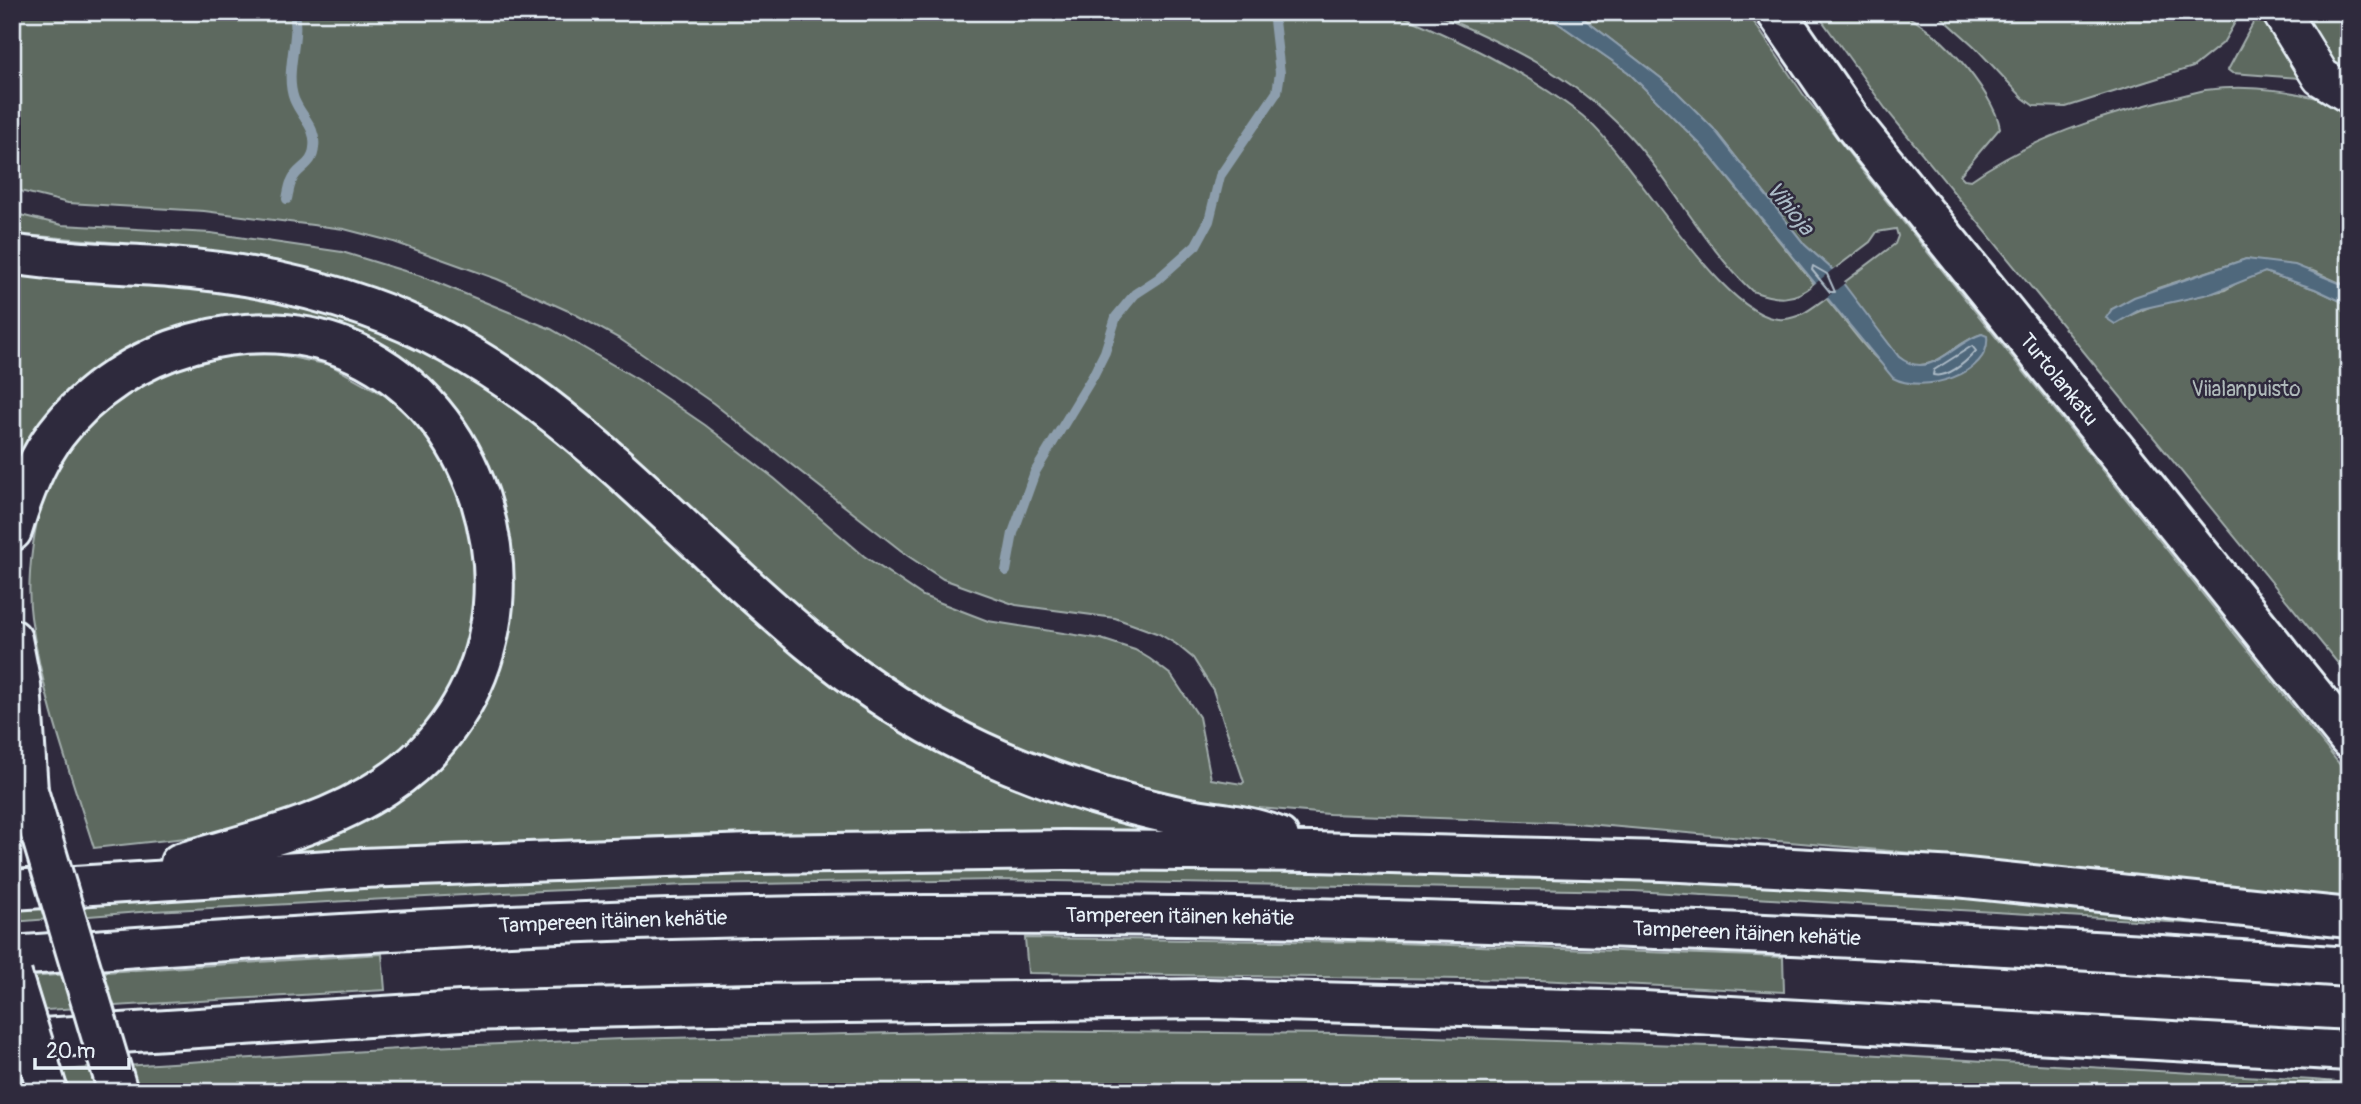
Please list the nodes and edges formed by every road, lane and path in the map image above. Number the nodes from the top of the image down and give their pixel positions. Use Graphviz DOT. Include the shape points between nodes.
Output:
graph roads {
  1 [pos="1776,12"];
  2 [pos="2281,12"];
  3 [pos="2349,94"];
  4 [pos="12,254"];
  5 [pos="12,531"];
  6 [pos="12,639"];
  7 [pos="2349,739"];
  8 [pos="1313,852"];
  9 [pos="121,881"];
  10 [pos="12,890"];
  11 [pos="2349,918"];
  12 [pos="12,956"];
  13 [pos="2349,967"];
  14 [pos="12,975"];
  15 [pos="12,1040"];
  16 [pos="2349,1051"];
  17 [pos="48,1092"];
  18 [pos="118,1092"];
  1 -- 7 [label="main road, Turtolankatu" via="1854,125"];
  2 -- 3 [label="street" via="2320,77"];
  4 -- 8 [label="main road" via="235,275 348,302 418,330 482,364 562,420 818,646 876,692 943,732 994,757 1092,793 1176,816 1259,829"];
  5 -- 9 [label="main road" via="22,499 56,434 106,384 171,350 204,340 269,334 315,340 356,353 397,378 458,444 488,525 495,603 486,648 463,704 437,741 386,786 311,825"];
  6 -- 18 [label="main road, bridge" via="21,685 28,791"];
  8 -- 9 [label="main road" via="751,854"];
  8 -- 11 [label="main road" via="1662,861 1957,877"];
  9 -- 10 [label="main road"];
  12 -- 13 [label="main road, Tampereen itäinen kehätie" via="454,929 750,917 1202,916 1657,928"];
  14 -- 17 [label="main road, bridge"];
  15 -- 16 [label="main road" via="461,1011 1207,999 1643,1011"];
}
